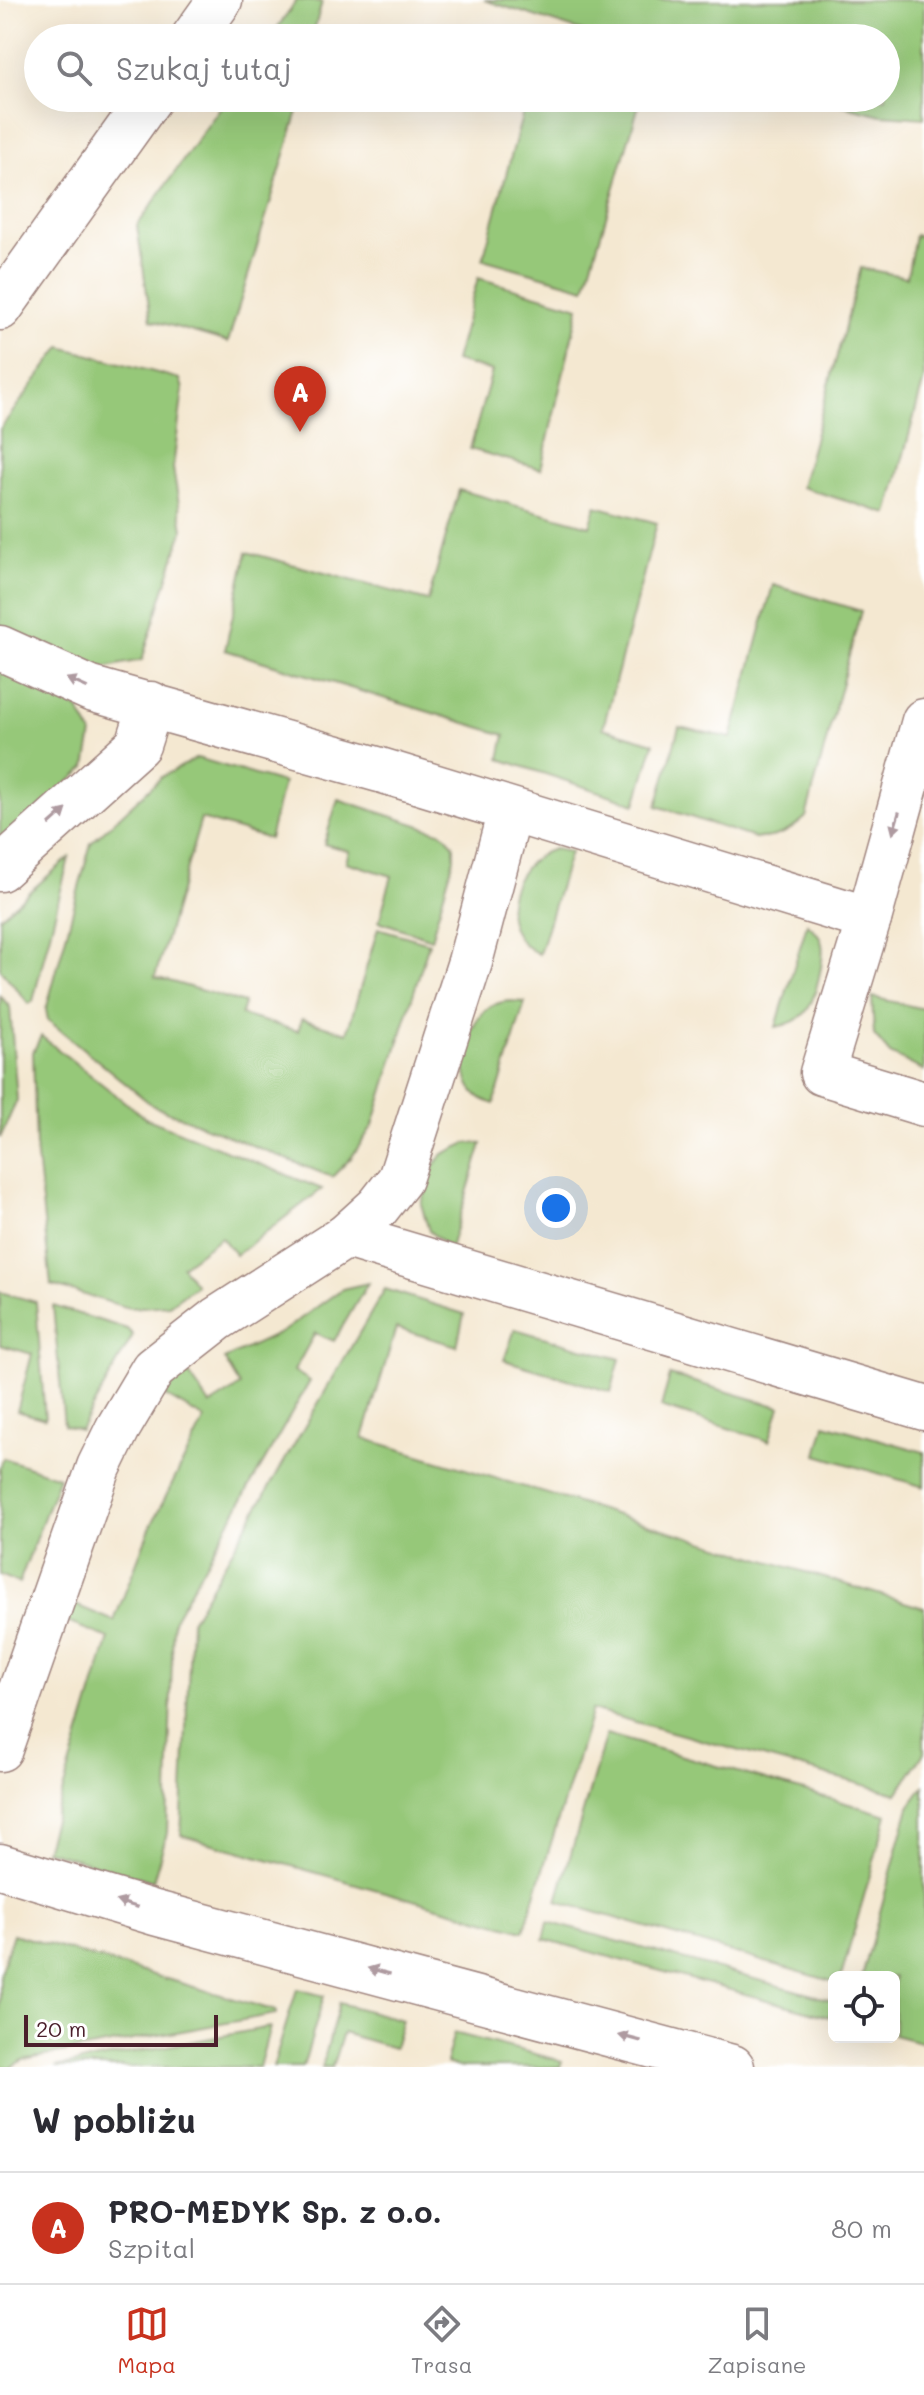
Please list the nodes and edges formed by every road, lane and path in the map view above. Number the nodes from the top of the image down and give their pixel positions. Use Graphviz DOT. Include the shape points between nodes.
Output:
graph roads {
  1 [pos="220,0"];
  2 [pos="203,24"];
  3 [pos="140,112"];
  4 [pos="0,308"];
  5 [pos="0,648"];
  6 [pos="151,704"];
  7 [pos="924,721"];
  8 [pos="510,811"];
  9 [pos="0,869"];
  10 [pos="869,919"];
  11 [pos="924,1104"];
  12 [pos="346,1236"];
  13 [pos="924,1408"];
  14 [pos="0,1749"];
  15 [pos="0,1866"];
  16 [pos="732,2067"];
  1 -- 2 [label="street"];
  3 -- 4 [label="street"];
  6 -- 5 [label="street, one-way" via="91,689"];
  6 -- 8 [label="street"];
  9 -- 6 [label="street, one-way" via="138,745"];
  7 -- 10 [label="street, one-way"];
  8 -- 10 [label="street"];
  8 -- 12 [label="street" via="470,962 400,1179"];
  10 -- 11 [label="street" via="822,1073"];
  12 -- 13 [label="street"];
  12 -- 14 [label="street" via="217,1319 153,1369 99,1467"];
  16 -- 15 [label="street, one-way" via="155,1913"];
}
